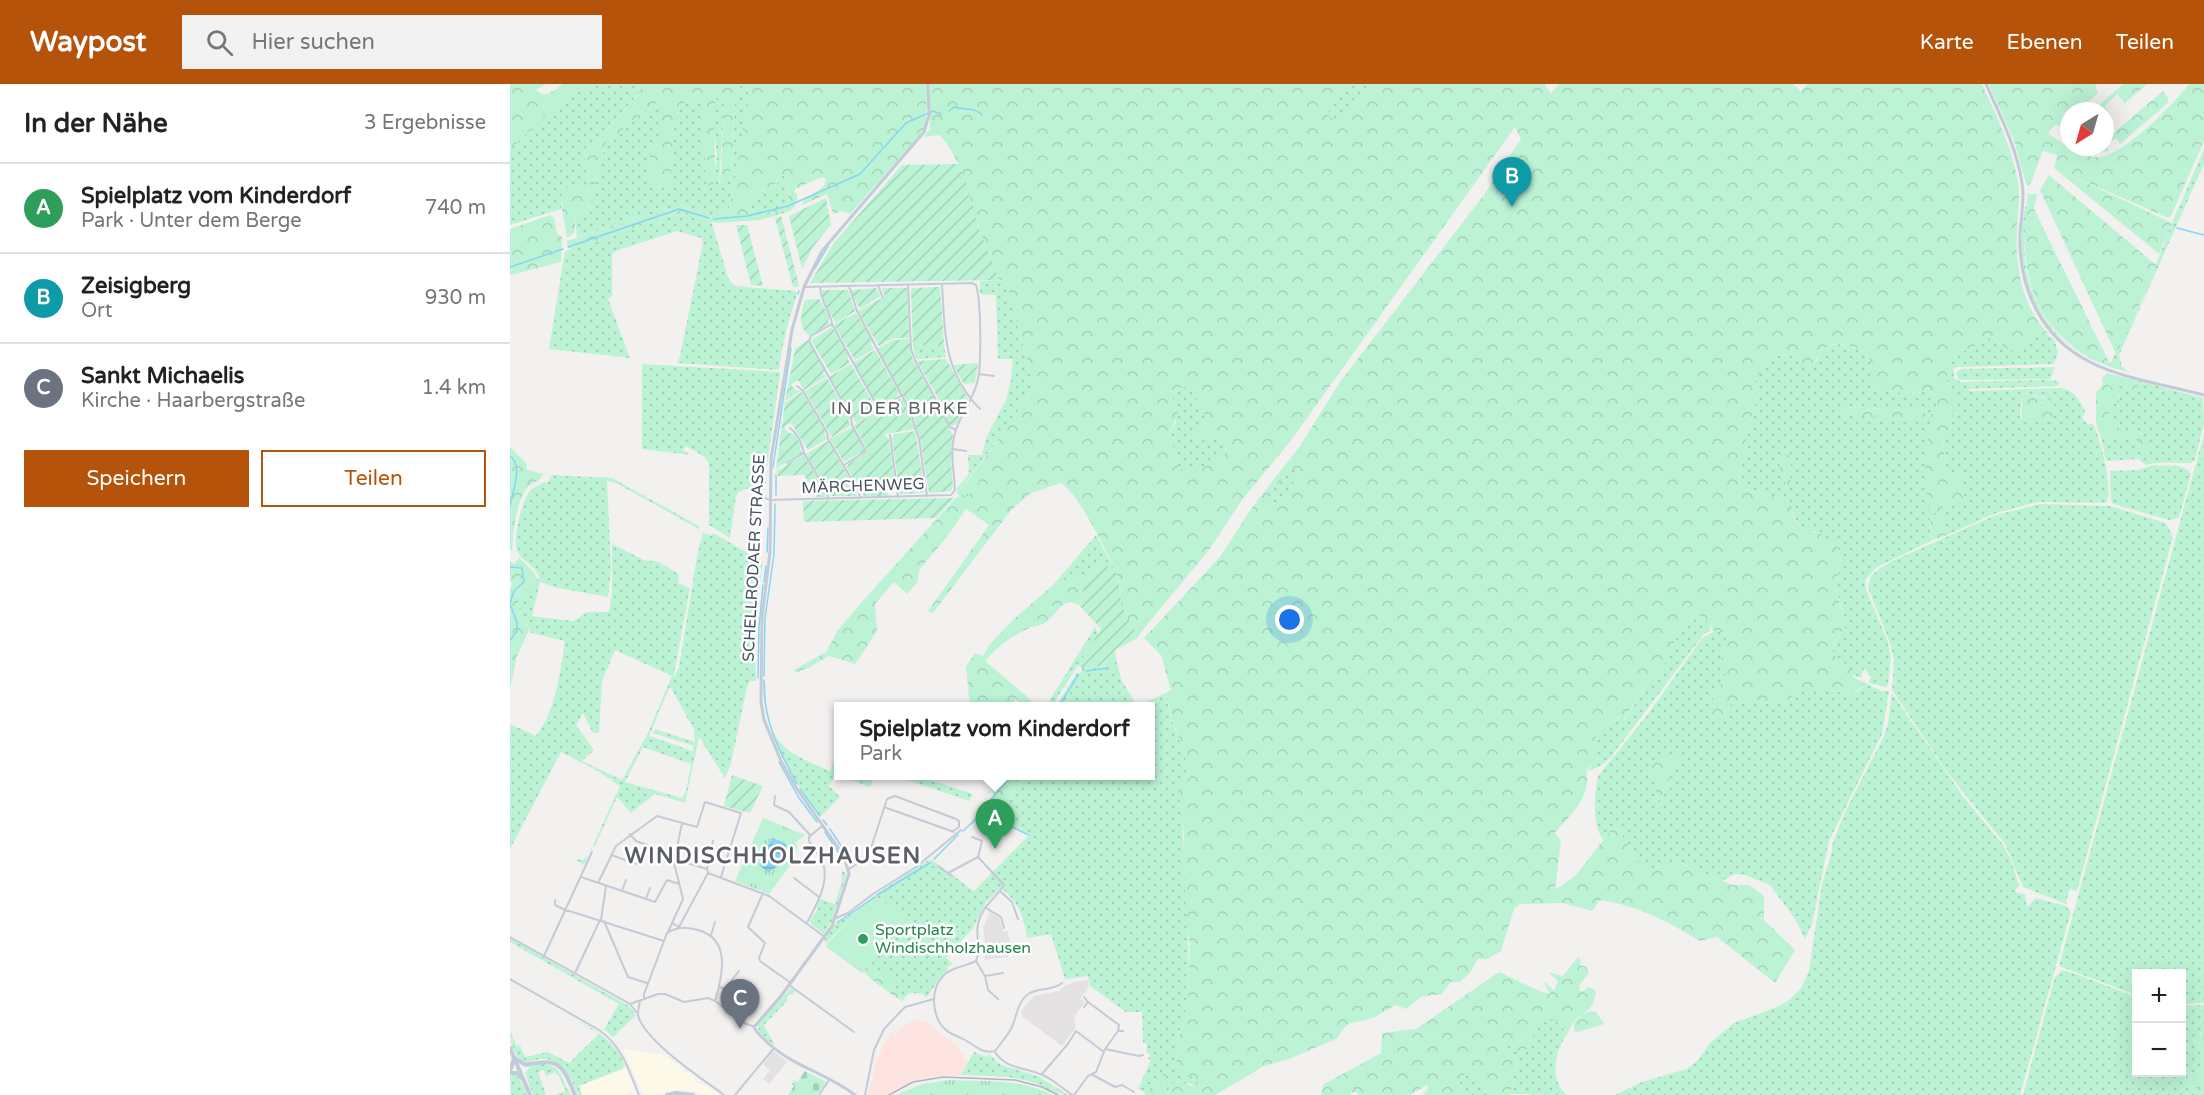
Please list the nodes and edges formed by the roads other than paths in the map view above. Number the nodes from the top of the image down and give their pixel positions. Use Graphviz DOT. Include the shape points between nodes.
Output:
graph roads {
  1 [pos="928,84"];
  2 [pos="1986,84"];
  3 [pos="942,284"];
  4 [pos="878,285"];
  5 [pos="908,285"];
  6 [pos="804,286"];
  7 [pos="849,286"];
  8 [pos="820,287"];
  9 [pos="883,298"];
  10 [pos="832,324"];
  11 [pos="979,374"];
  12 [pos="994,376"];
  13 [pos="798,386"];
  14 [pos="902,395"];
  15 [pos="2204,395"];
  16 [pos="971,400"];
  17 [pos="980,409"];
  18 [pos="790,428"];
  19 [pos="956,430"];
  20 [pos="890,435"];
  21 [pos="953,449"];
  22 [pos="966,451"];
  23 [pos="804,453"];
  24 [pos="787,463"];
  25 [pos="844,465"];
  26 [pos="755,494"];
  27 [pos="927,496"];
  28 [pos="898,497"];
  29 [pos="860,498"];
  30 [pos="828,499"];
  31 [pos="770,500"];
  32 [pos="775,796"];
  33 [pos="884,807"];
  34 [pos="682,823"];
  35 [pos="823,825"];
  36 [pos="961,830"];
  37 [pos="955,832"];
  38 [pos="630,834"];
  39 [pos="810,835"];
  40 [pos="972,837"];
  41 [pos="713,841"];
  42 [pos="647,844"];
  43 [pos="592,852"];
  44 [pos="611,855"];
  45 [pos="978,857"];
  46 [pos="674,859"];
  47 [pos="637,864"];
  48 [pos="938,866"];
  49 [pos="849,868"];
  50 [pos="708,871"];
  51 [pos="948,873"];
  52 [pos="952,876"];
  53 [pos="581,877"];
  54 [pos="721,878"];
  55 [pos="794,878"];
  56 [pos="626,880"];
  57 [pos="598,883"];
  58 [pos="679,884"];
  59 [pos="606,886"];
  60 [pos="650,888"];
  61 [pos="622,891"];
  62 [pos="1000,891"];
  63 [pos="763,892"];
  64 [pos="819,897"];
  65 [pos="646,899"];
  66 [pos="555,900"];
  67 [pos="986,908"];
  68 [pos="566,909"];
  69 [pos="836,918"];
  70 [pos="1018,919"];
  71 [pos="602,920"];
  72 [pos="715,922"];
  73 [pos="672,923"];
  74 [pos="807,923"];
  75 [pos="679,927"];
  76 [pos="1004,927"];
  77 [pos="667,933"];
  78 [pos="711,935"];
  79 [pos="510,937"];
  80 [pos="825,937"];
  81 [pos="664,941"];
  82 [pos="544,956"];
  83 [pos="976,961"];
  84 [pos="739,971"];
  85 [pos="575,973"];
  86 [pos="1003,973"];
  87 [pos="985,976"];
  88 [pos="510,979"];
  89 [pos="648,983"];
  90 [pos="1062,983"];
  91 [pos="790,984"];
  92 [pos="720,987"];
  93 [pos="1084,997"];
  94 [pos="934,999"];
  95 [pos="998,999"];
  96 [pos="642,1000"];
  97 [pos="716,1001"];
  98 [pos="1088,1002"];
  99 [pos="630,1004"];
  100 [pos="1084,1007"];
  101 [pos="638,1014"];
  102 [pos="754,1027"];
  103 [pos="1118,1031"];
  104 [pos="1123,1031"];
  105 [pos="854,1032"];
  106 [pos="510,1048"];
  107 [pos="774,1048"];
  108 [pos="1105,1050"];
  109 [pos="995,1051"];
  110 [pos="1143,1055"];
  111 [pos="514,1058"];
  112 [pos="530,1064"];
  113 [pos="510,1072"];
  114 [pos="1042,1074"];
  115 [pos="1093,1075"];
  116 [pos="524,1079"];
  117 [pos="829,1080"];
  118 [pos="1134,1092"];
  119 [pos="737,1094"];
  120 [pos="530,1095"];
  121 [pos="575,1095"];
  122 [pos="639,1095"];
  123 [pos="667,1095"];
  124 [pos="693,1095"];
  125 [pos="724,1095"];
  126 [pos="819,1095"];
  127 [pos="855,1095"];
  128 [pos="865,1095"];
  129 [pos="1073,1095"];
  1 -- 6 [label="street, SCHELLRODAER STRASSE" via="929,115 921,137 827,244"];
  2 -- 15 [label="street" via="2022,180 2022,270 2044,324 2068,348 2097,366"];
  3 -- 5 [label="street"];
  3 -- 11 [label="street" via="972,283 977,287"];
  3 -- 16 [label="street" via="948,357"];
  4 -- 5 [label="street"];
  4 -- 7 [label="street"];
  4 -- 9 [label="street"];
  5 -- 19 [label="street" via="910,339 915,360 950,427"];
  6 -- 8 [label="street"];
  6 -- 31 [label="street, SCHELLRODAER STRASSE" via="792,330 774,434"];
  7 -- 8 [label="street"];
  7 -- 14 [label="street" via="857,311"];
  8 -- 10 [label="street" via="820,298"];
  10 -- 14 [label="street" via="879,408"];
  10 -- 25 [label="street" via="809,341 865,448 864,454"];
  11 -- 12 [label="street"];
  11 -- 16 [label="street"];
  13 -- 25 [label="street"];
  14 -- 27 [label="street" via="917,430"];
  16 -- 17 [label="street"];
  16 -- 19 [label="street"];
  18 -- 23 [label="street"];
  19 -- 21 [label="street"];
  20 -- 28 [label="street"];
  21 -- 22 [label="street"];
  21 -- 27 [label="street, MÄRCHENWEG" via="955,490 951,495"];
  23 -- 24 [label="street"];
  23 -- 30 [label="street"];
  25 -- 29 [label="street"];
  26 -- 31 [label="street"];
  27 -- 28 [label="street, MÄRCHENWEG"];
  28 -- 29 [label="street, MÄRCHENWEG"];
  29 -- 30 [label="street, MÄRCHENWEG"];
  30 -- 31 [label="street, MÄRCHENWEG"];
  31 -- 35 [label="street, SCHELLRODAER STRASSE" via="770,552 761,629 762,711 790,777"];
  32 -- 39 [label="street" via="774,805 789,812"];
  33 -- 37 [label="street"];
  33 -- 37 [label="street" via="887,799 895,796 956,819 960,824"];
  33 -- 49 [label="street" via="870,851"];
  34 -- 38 [label="street" via="655,816"];
  34 -- 46 [label="street"];
  34 -- 54 [label="street" via="697,827 705,802 741,813"];
  35 -- 39 [label="street"];
  35 -- 49 [label="street, SCHELLRODAER STRASSE"];
  36 -- 37 [label="street"];
  37 -- 69 [label="street" via="916,867 848,914"];
  38 -- 42 [label="street"];
  38 -- 44 [label="street"];
  39 -- 64 [label="street" via="809,842 824,868"];
  40 -- 45 [label="street" via="982,841"];
  41 -- 50 [label="street"];
  43 -- 53 [label="street"];
  44 -- 47 [label="street"];
  44 -- 57 [label="street"];
  45 -- 51 [label="street"];
  45 -- 62 [label="street" via="1004,885"];
  46 -- 50 [label="street"];
  46 -- 58 [label="street"];
  48 -- 51 [label="street"];
  49 -- 69 [label="street"];
  50 -- 54 [label="street"];
  50 -- 75 [label="street"];
  51 -- 52 [label="street"];
  53 -- 57 [label="street"];
  53 -- 68 [label="street"];
  54 -- 63 [label="street"];
  55 -- 64 [label="street"];
  56 -- 61 [label="street"];
  57 -- 59 [label="street"];
  58 -- 65 [label="street" via="667,880 657,902"];
  58 -- 73 [label="street" via="683,899"];
  59 -- 61 [label="street"];
  59 -- 71 [label="street"];
  60 -- 65 [label="street"];
  61 -- 65 [label="street"];
  62 -- 67 [label="street"];
  62 -- 70 [label="street" via="1012,902"];
  63 -- 74 [label="street"];
  63 -- 91 [label="street" via="748,927 765,943 760,961"];
  64 -- 74 [label="street"];
  66 -- 68 [label="street" via="555,905"];
  67 -- 76 [label="street" via="1001,917"];
  67 -- 83 [label="street" via="977,925 980,948"];
  68 -- 71 [label="street"];
  68 -- 82 [label="street"];
  69 -- 80 [label="street"];
  71 -- 81 [label="street"];
  71 -- 85 [label="street"];
  71 -- 89 [label="street" via="628,977"];
  72 -- 78 [label="street"];
  73 -- 75 [label="street"];
  73 -- 77 [label="street"];
  74 -- 80 [label="street"];
  75 -- 77 [label="street"];
  75 -- 78 [label="street"];
  77 -- 81 [label="street"];
  78 -- 92 [label="street" via="721,949"];
  79 -- 82 [label="street"];
  80 -- 91 [label="street"];
  81 -- 89 [label="street"];
  82 -- 85 [label="street"];
  83 -- 87 [label="street"];
  83 -- 94 [label="street" via="946,974 936,986"];
  84 -- 92 [label="street" via="725,989"];
  85 -- 99 [label="street"];
  86 -- 87 [label="street"];
  87 -- 95 [label="street" via="988,990"];
  88 -- 122 [label="street" via="612,1040 624,1056"];
  89 -- 96 [label="street"];
  90 -- 109 [label="street" via="1030,993"];
  91 -- 102 [label="street"];
  91 -- 105 [label="street"];
  92 -- 97 [label="street"];
  93 -- 98 [label="street"];
  94 -- 109 [label="street" via="944,1028 984,1052"];
  94 -- 128 [label="street" via="905,1007 884,1029 873,1053"];
  96 -- 97 [label="street" via="665,994 684,1002 705,998"];
  96 -- 99 [label="street"];
  96 -- 101 [label="street"];
  97 -- 102 [label="street"];
  98 -- 100 [label="street"];
  98 -- 103 [label="street" via="1119,1025"];
  99 -- 101 [label="street"];
  101 -- 125 [label="street" via="670,1055"];
  102 -- 107 [label="street"];
  103 -- 104 [label="street"];
  103 -- 108 [label="street"];
  106 -- 111 [label="main road"];
  107 -- 117 [label="street"];
  107 -- 119 [label="street"];
  108 -- 110 [label="street"];
  108 -- 114 [label="street" via="1076,1031"];
  108 -- 115 [label="street"];
  109 -- 114 [label="street" via="1010,1066"];
  111 -- 112 [label="main road" via="522,1065"];
  111 -- 113 [label="main road"];
  111 -- 116 [label="main road"];
  112 -- 116 [label="main road"];
  112 -- 121 [label="main road" via="545,1061 557,1065"];
  113 -- 116 [label="main road"];
  114 -- 129 [label="street"];
  115 -- 118 [label="street"];
  115 -- 129 [label="street"];
  116 -- 120 [label="main road"];
  117 -- 126 [label="street"];
  117 -- 127 [label="street"];
  123 -- 124 [label="main road"];
}
